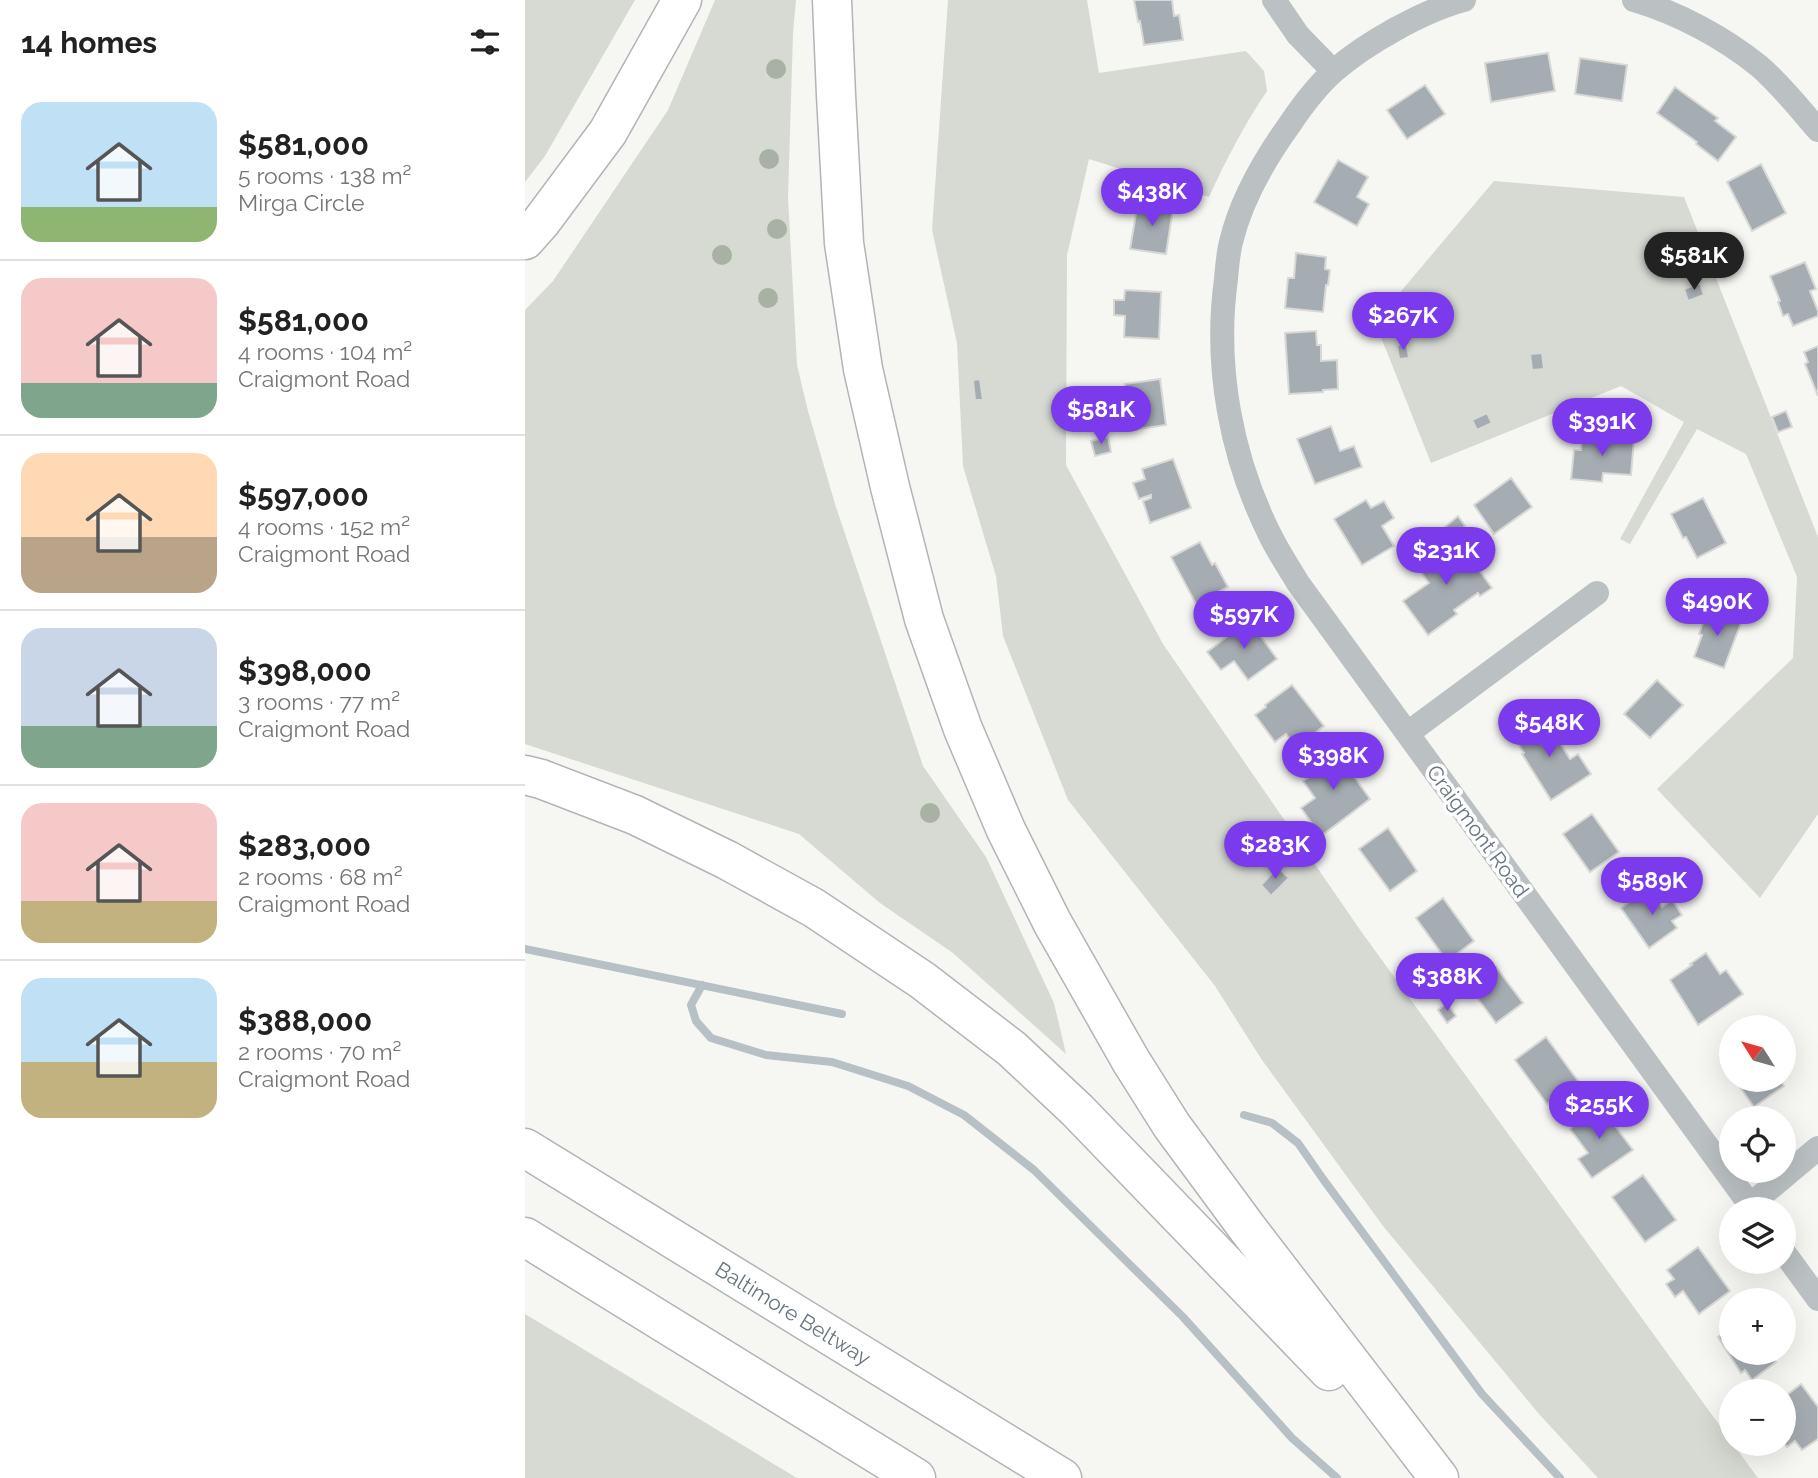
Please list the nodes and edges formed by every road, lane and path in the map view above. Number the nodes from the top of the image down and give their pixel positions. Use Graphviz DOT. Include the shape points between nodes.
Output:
graph roads {
  1 [pos="682,0"];
  2 [pos="832,0"];
  3 [pos="1274,0"];
  4 [pos="1464,0"];
  5 [pos="1634,0"];
  6 [pos="1333,71"];
  7 [pos="1818,130"];
  8 [pos="525,240"];
  9 [pos="1597,593"];
  10 [pos="1408,733"];
  11 [pos="525,775"];
  12 [pos="525,1148"];
  13 [pos="1818,1148"];
  14 [pos="1744,1197"];
  15 [pos="1762,1197"];
  16 [pos="525,1237"];
  17 [pos="1796,1269"];
  18 [pos="1818,1299"];
  19 [pos="916,1478"];
  20 [pos="1062,1478"];
  21 [pos="1433,1478"];
  22 [pos="1439,1478"];
  1 -- 8 [label="highway" via="608,132"];
  2 -- 22 [label="highway" via="844,243 863,369 924,619 963,729 1052,922 1152,1093 1248,1229"];
  3 -- 6 [label="street" via="1298,35"];
  4 -- 6 [label="street, Craigmont Road" via="1410,21"];
  5 -- 7 [label="street" via="1716,36 1758,66"];
  6 -- 10 [label="street, Craigmont Road" via="1287,127 1248,192 1230,243 1222,306 1222,368 1232,429 1271,537 1298,583"];
  9 -- 10 [label="street"];
  10 -- 14 [label="street, Craigmont Road"];
  11 -- 21 [label="highway" via="635,815 727,859 825,915 922,980 1012,1049 1130,1164"];
  12 -- 20 [label="highway, Baltimore Beltway"];
  13 -- 15 [label="street"];
  16 -- 19 [label="highway"];
  17 -- 18 [label="street"];
}
